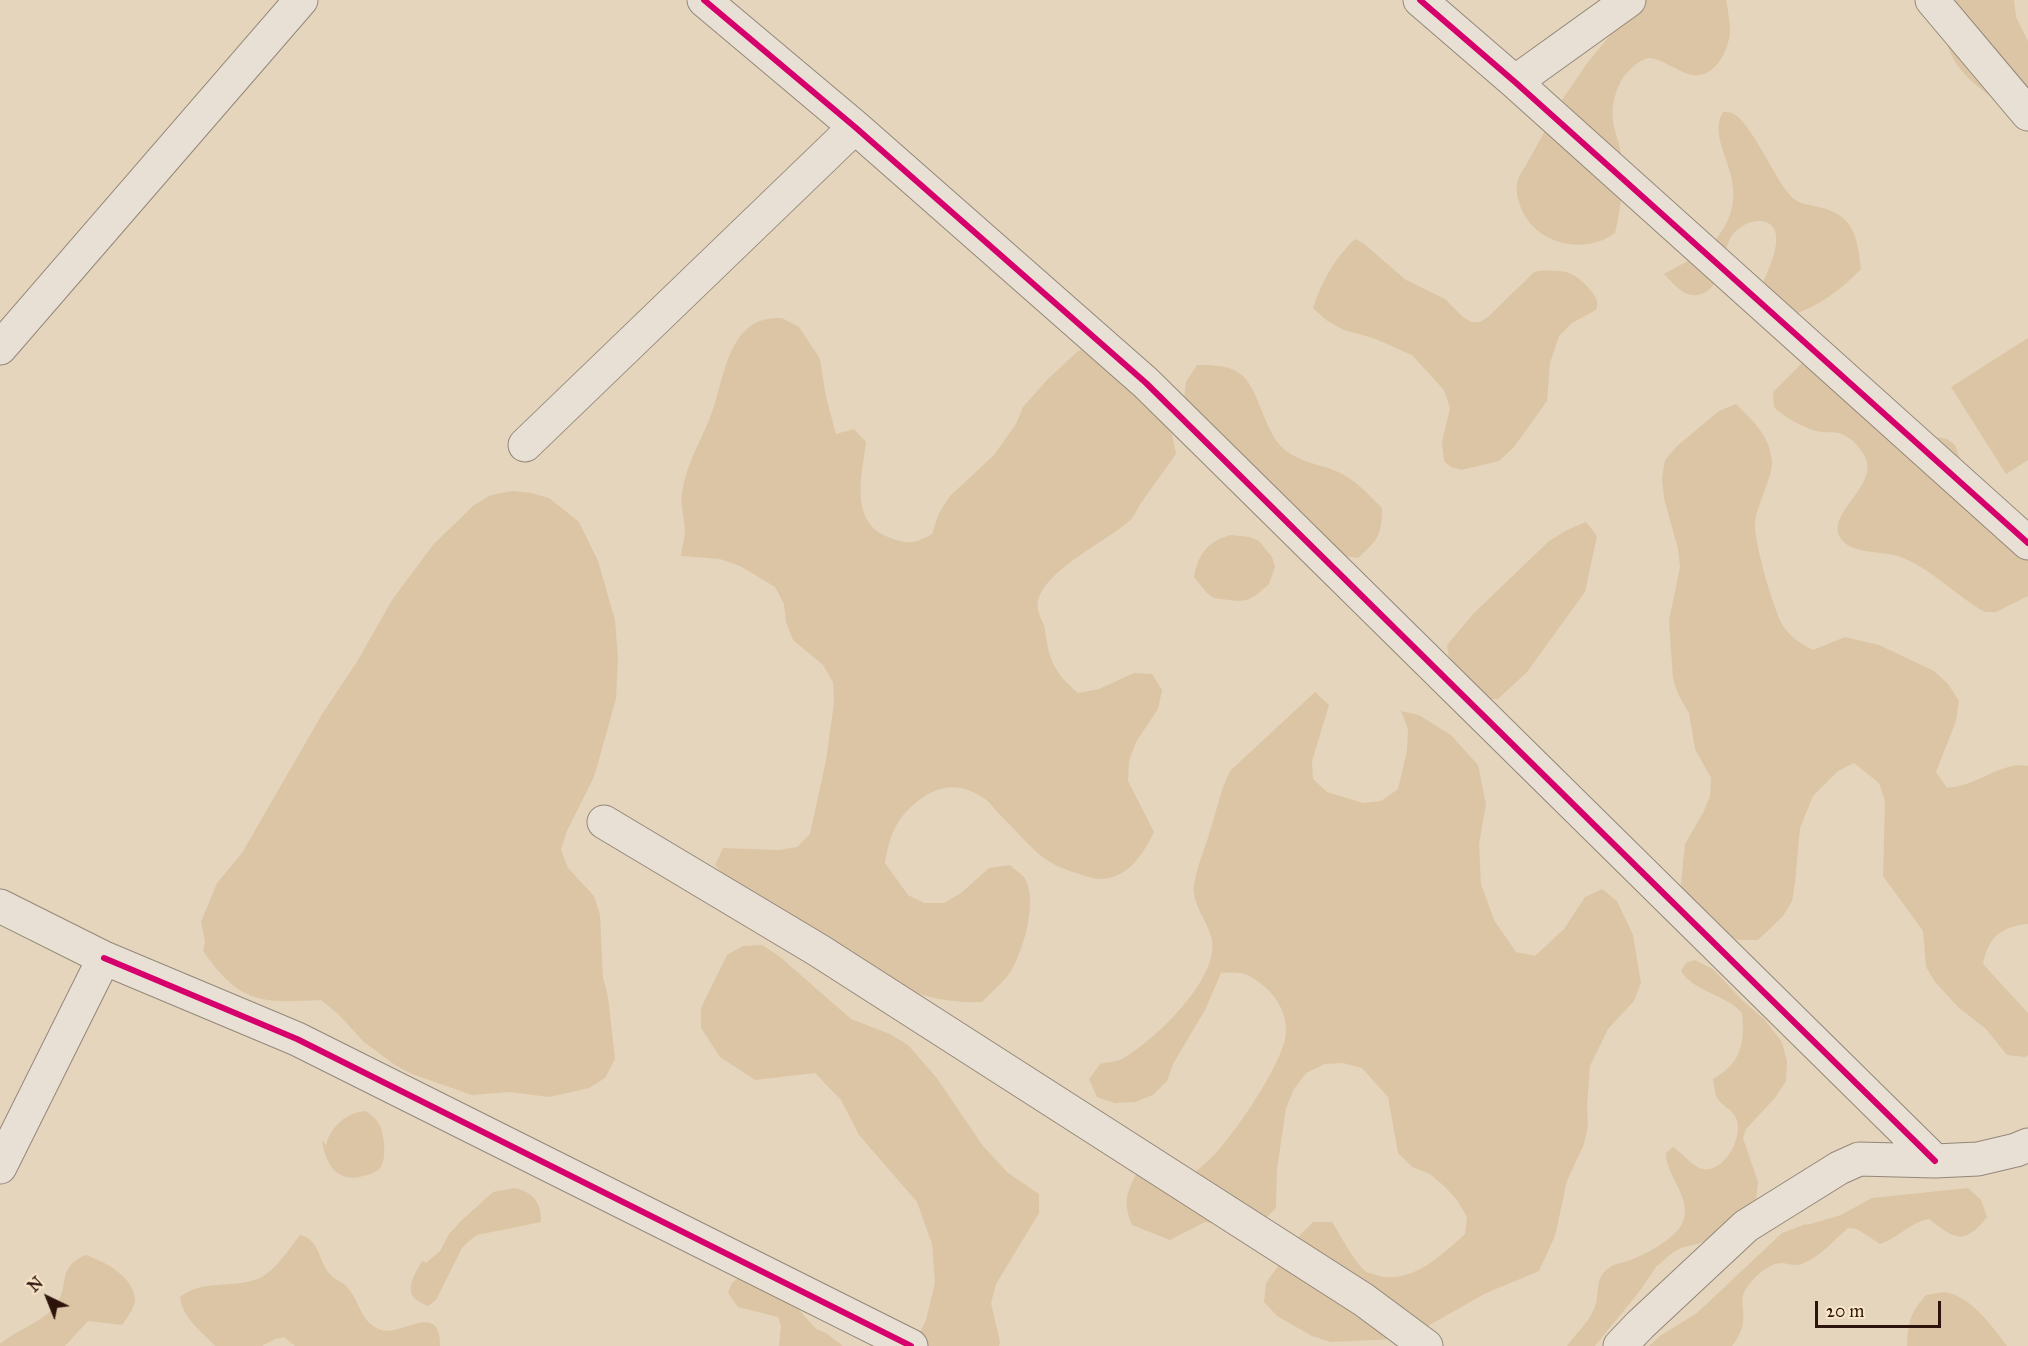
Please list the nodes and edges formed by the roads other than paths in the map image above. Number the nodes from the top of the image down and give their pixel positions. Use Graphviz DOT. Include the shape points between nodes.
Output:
graph roads {
  1 [pos="301,0"];
  2 [pos="704,0"];
  3 [pos="1420,0"];
  4 [pos="1629,0"];
  5 [pos="1932,0"];
  6 [pos="1515,82"];
  7 [pos="2028,114"];
  8 [pos="855,127"];
  9 [pos="0,348"];
  10 [pos="525,444"];
  11 [pos="2028,543"];
  12 [pos="604,822"];
  13 [pos="0,906"];
  14 [pos="104,958"];
  15 [pos="2028,1145"];
  16 [pos="1935,1161"];
  17 [pos="0,1167"];
  18 [pos="911,1346"];
  19 [pos="1426,1346"];
  20 [pos="1620,1346"];
  1 -- 9 [label="street"];
  2 -- 8 [label="street"];
  3 -- 6 [label="street"];
  4 -- 6 [label="street"];
  5 -- 7 [label="street"];
  6 -- 11 [label="street"];
  8 -- 10 [label="street"];
  8 -- 16 [label="street" via="1146,383"];
  12 -- 19 [label="street" via="828,957 1354,1294"];
  13 -- 14 [label="street"];
  14 -- 17 [label="street"];
  14 -- 18 [label="street" via="297,1039"];
  15 -- 16 [label="street" via="1978,1159"];
  16 -- 20 [label="street" via="1859,1160 1839,1168 1746,1226"];
}
